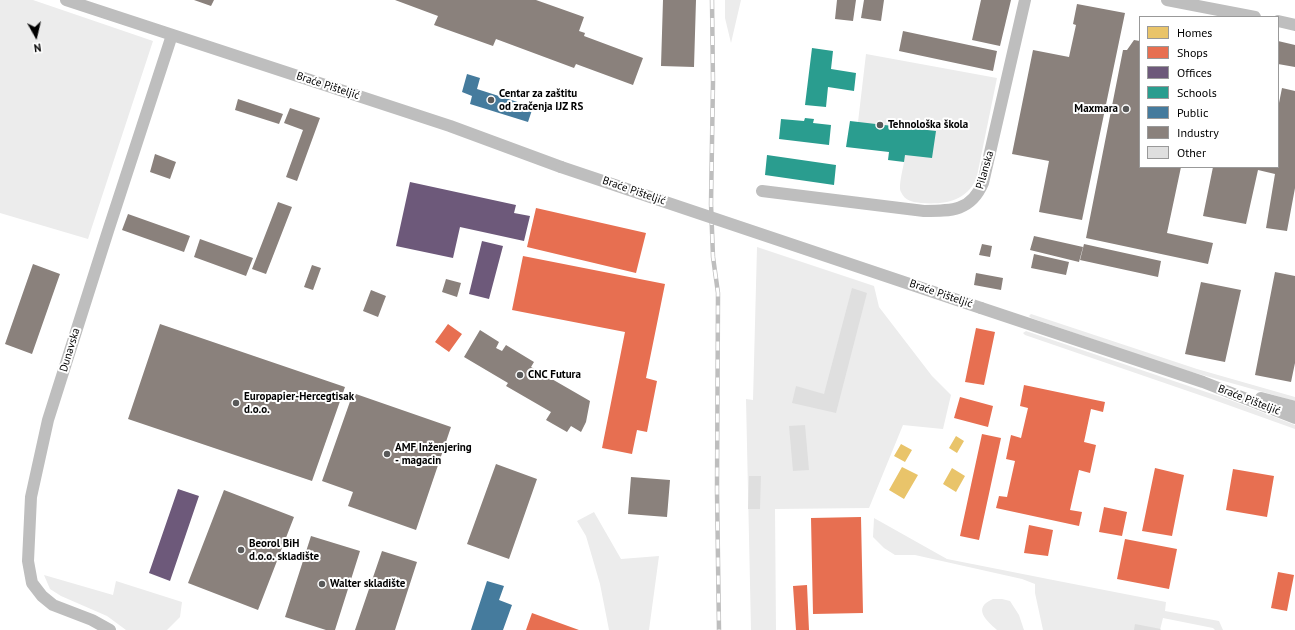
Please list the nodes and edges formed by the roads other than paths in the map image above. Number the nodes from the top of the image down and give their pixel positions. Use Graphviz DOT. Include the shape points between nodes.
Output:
graph roads {
  1 [pos="66,0"];
  2 [pos="1025,0"];
  3 [pos="1167,0"];
  4 [pos="1250,16"];
  5 [pos="1279,21"];
  6 [pos="1295,25"];
  7 [pos="172,35"];
  8 [pos="762,191"];
  9 [pos="1203,382"];
  10 [pos="1295,407"];
  11 [pos="1295,418"];
  12 [pos="110,630"];
  1 -- 7 [label="street, Braće Pišteljić"];
  2 -- 8 [label="street, Pilanska" via="983,183 974,200 956,208 924,211"];
  3 -- 4 [label="street"];
  5 -- 6 [label="street"];
  7 -- 9 [label="street, Braće Pišteljić, bridge" via="450,126 561,167"];
  7 -- 12 [label="street, Dunavska" via="50,413 31,498 28,561 32,582 42,596 53,604"];
  9 -- 10 [label="street, Braće Pišteljić"];
  9 -- 11 [label="street, Braće Pišteljić"];
}
